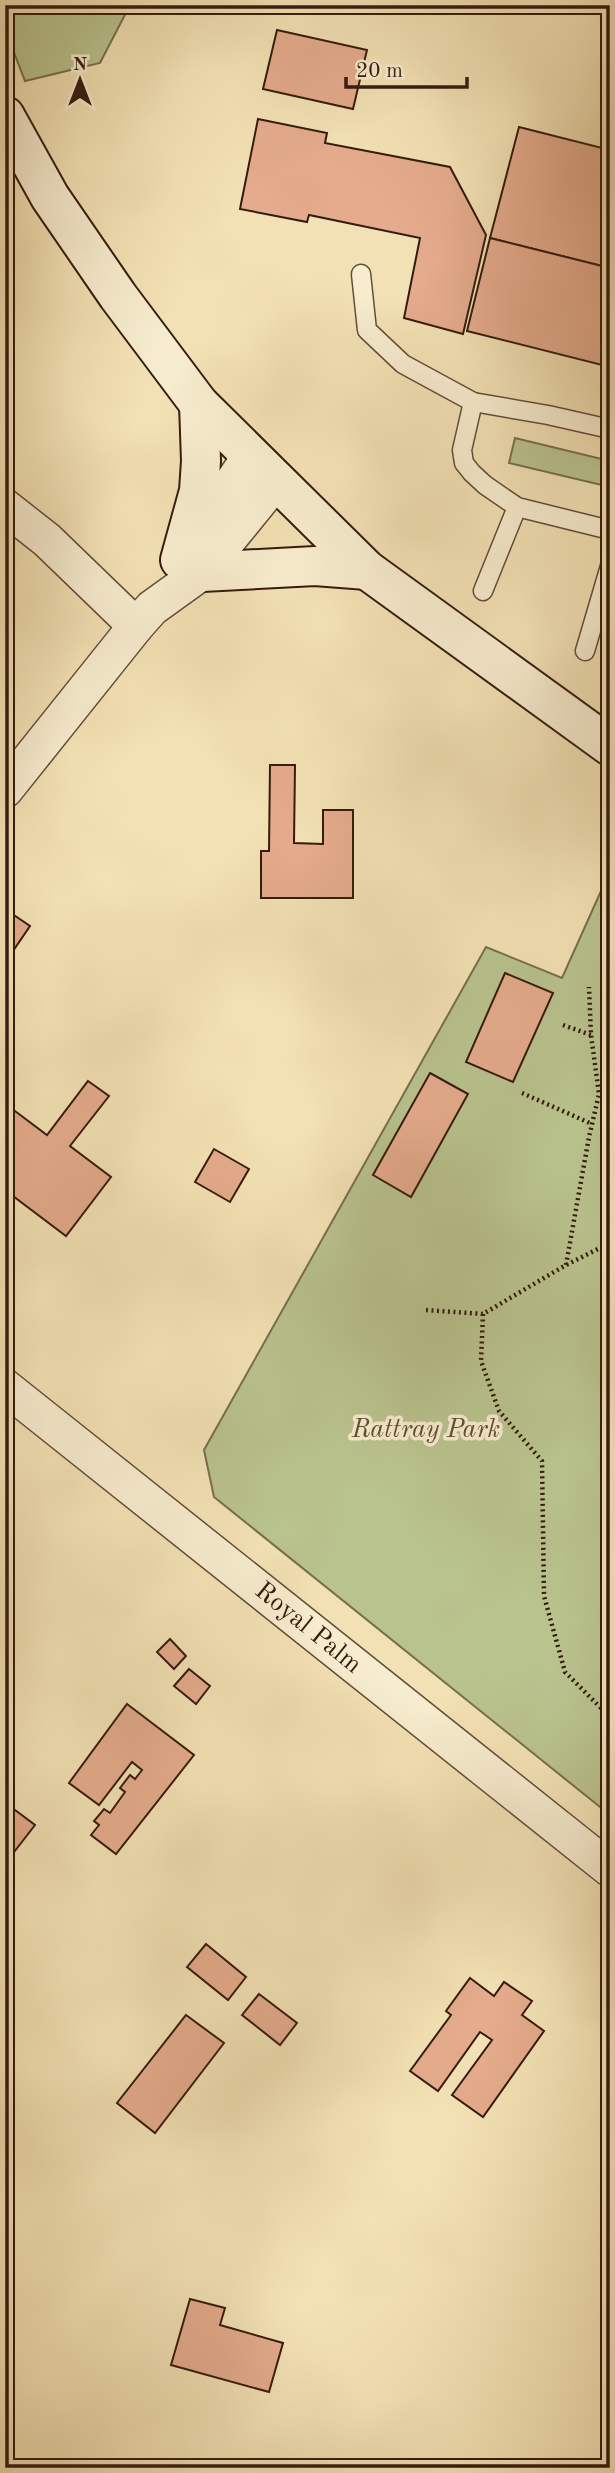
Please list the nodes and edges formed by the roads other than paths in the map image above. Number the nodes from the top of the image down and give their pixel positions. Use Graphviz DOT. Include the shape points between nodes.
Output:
graph roads {
  1 [pos="5,116"];
  2 [pos="361,274"];
  3 [pos="473,402"];
  4 [pos="199,404"];
  5 [pos="610,429"];
  6 [pos="263,468"];
  7 [pos="5,507"];
  8 [pos="517,507"];
  9 [pos="610,530"];
  10 [pos="191,566"];
  11 [pos="610,566"];
  12 [pos="367,570"];
  13 [pos="483,591"];
  14 [pos="144,617"];
  15 [pos="585,650"];
  16 [pos="610,746"];
  17 [pos="5,790"];
  18 [pos="5,1387"];
  19 [pos="610,1870"];
  1 -- 4 [label="main road" via="50,197"];
  2 -- 3 [label="lane" via="368,330 403,364"];
  3 -- 5 [label="lane"];
  3 -- 8 [label="lane" via="462,450 464,463 485,485"];
  4 -- 6 [label="main road"];
  4 -- 10 [label="main road" via="201,461"];
  6 -- 10 [label="street"];
  6 -- 12 [label="main road"];
  7 -- 14 [label="street"];
  8 -- 9 [label="lane"];
  8 -- 13 [label="lane"];
  10 -- 12 [label="main road"];
  10 -- 14 [label="street"];
  11 -- 15 [label="lane"];
  12 -- 16 [label="main road"];
  14 -- 17 [label="street"];
  18 -- 19 [label="street, Royal Palm"];
}
